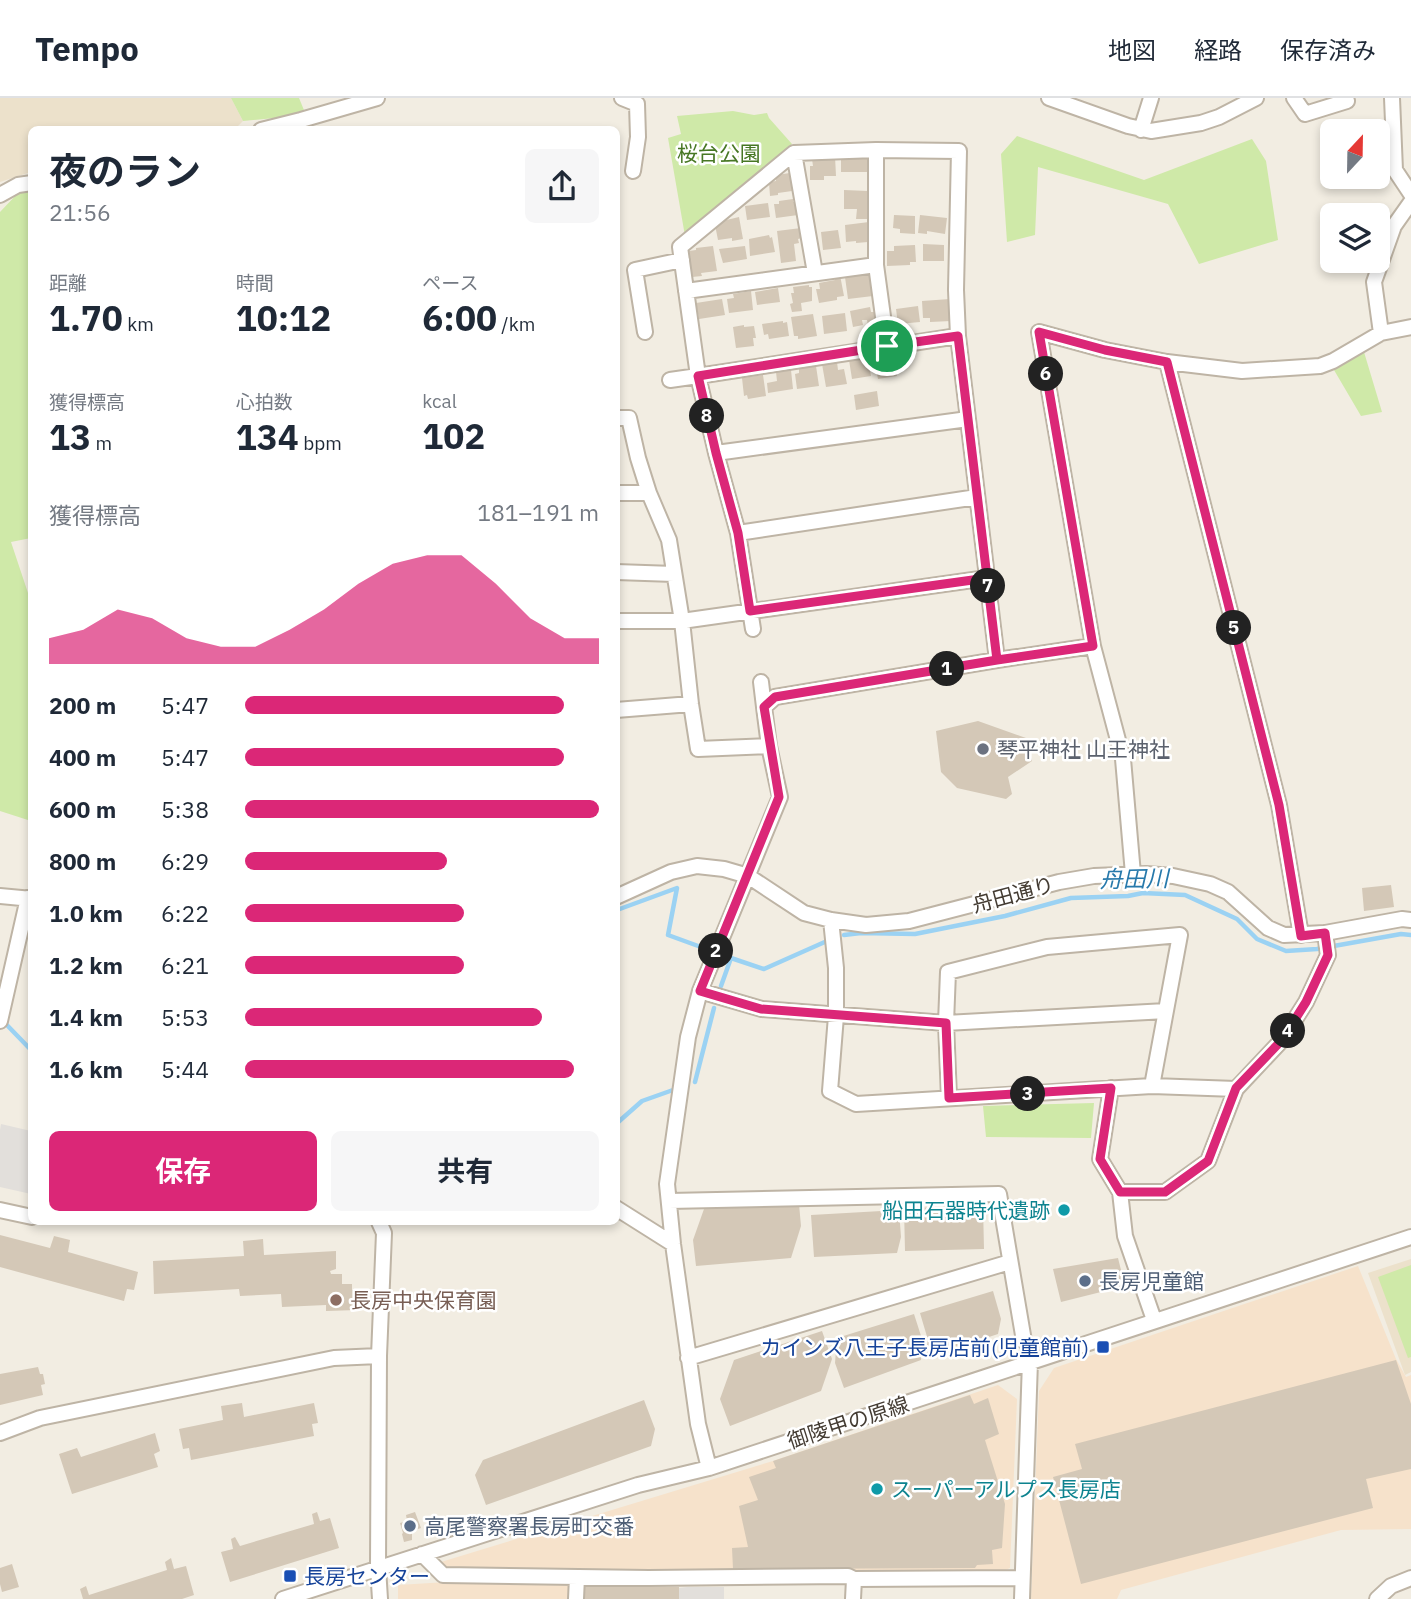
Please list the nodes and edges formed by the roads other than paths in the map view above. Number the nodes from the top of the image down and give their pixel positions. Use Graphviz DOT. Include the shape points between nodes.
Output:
graph roads {
  1 [pos="377,98"];
  2 [pos="622,98"];
  3 [pos="1049,98"];
  4 [pos="1151,98"];
  5 [pos="1256,98"];
  6 [pos="1294,98"];
  7 [pos="1392,98"];
  8 [pos="1347,100"];
  9 [pos="1076,102"];
  10 [pos="277,126"];
  11 [pos="1141,130"];
  12 [pos="876,150"];
  13 [pos="794,153"];
  14 [pos="634,171"];
  15 [pos="28,184"];
  16 [pos="1411,194"];
  17 [pos="0,195"];
  18 [pos="1411,202"];
  19 [pos="682,260"];
  20 [pos="876,265"];
  21 [pos="815,273"];
  22 [pos="686,291"];
  23 [pos="1411,327"];
  24 [pos="645,332"];
  25 [pos="1381,332"];
  26 [pos="958,336"];
  27 [pos="887,346"];
  28 [pos="1167,362"];
  29 [pos="698,376"];
  30 [pos="670,380"];
  31 [pos="620,418"];
  32 [pos="968,419"];
  33 [pos="716,453"];
  34 [pos="620,493"];
  35 [pos="649,493"];
  36 [pos="977,497"];
  37 [pos="738,533"];
  38 [pos="620,572"];
  39 [pos="674,574"];
  40 [pos="987,578"];
  41 [pos="750,611"];
  42 [pos="620,621"];
  43 [pos="682,621"];
  44 [pos="753,629"];
  45 [pos="1093,646"];
  46 [pos="997,660"];
  47 [pos="761,682"];
  48 [pos="691,704"];
  49 [pos="764,707"];
  50 [pos="620,709"];
  51 [pos="769,746"];
  52 [pos="1133,874"];
  53 [pos="748,876"];
  54 [pos="620,895"];
  55 [pos="0,896"];
  56 [pos="28,899"];
  57 [pos="28,907"];
  58 [pos="831,920"];
  59 [pos="1411,920"];
  60 [pos="1301,936"];
  61 [pos="1325,936"];
  62 [pos="700,991"];
  63 [pos="1166,1011"];
  64 [pos="1,1014"];
  65 [pos="836,1016"];
  66 [pos="946,1023"];
  67 [pos="1152,1086"];
  68 [pos="1111,1088"];
  69 [pos="1236,1088"];
  70 [pos="949,1098"];
  71 [pos="1120,1192"];
  72 [pos="669,1201"];
  73 [pos="0,1210"];
  74 [pos="620,1211"];
  75 [pos="28,1216"];
  76 [pos="380,1225"];
  77 [pos="1411,1237"];
  78 [pos="673,1244"];
  79 [pos="1010,1262"];
  80 [pos="1154,1320"];
  81 [pos="1024,1341"];
  82 [pos="379,1356"];
  83 [pos="688,1358"];
  84 [pos="1030,1361"];
  85 [pos="0,1433"];
  86 [pos="709,1468"];
  87 [pos="422,1554"];
  88 [pos="378,1568"];
  89 [pos="577,1577"];
  90 [pos="1022,1578"];
  91 [pos="1411,1578"];
  92 [pos="853,1579"];
  93 [pos="283,1599"];
  94 [pos="380,1599"];
  95 [pos="576,1599"];
  96 [pos="853,1599"];
  97 [pos="1021,1599"];
  98 [pos="1377,1599"];
  1 -- 10 [label="street"];
  2 -- 14 [label="street" via="637,104"];
  3 -- 9 [label="street"];
  4 -- 11 [label="street"];
  5 -- 11 [label="street" via="1201,123"];
  6 -- 8 [label="street" via="1305,114"];
  7 -- 16 [label="street" via="1395,170"];
  9 -- 11 [label="street"];
  12 -- 13 [label="street"];
  12 -- 20 [label="street"];
  12 -- 26 [label="street" via="958,151"];
  13 -- 19 [label="street" via="680,247"];
  13 -- 21 [label="street"];
  15 -- 17 [label="street"];
  18 -- 25 [label="street" via="1394,226 1374,282"];
  19 -- 22 [label="street"];
  19 -- 24 [label="street" via="635,270"];
  20 -- 21 [label="street"];
  20 -- 27 [label="street"];
  21 -- 22 [label="street"];
  22 -- 29 [label="street"];
  23 -- 25 [label="street"];
  25 -- 28 [label="street" via="1320,366 1242,371"];
  26 -- 27 [label="street"];
  26 -- 32 [label="street"];
  27 -- 29 [label="street"];
  28 -- 45 [label="street" via="1039,332"];
  28 -- 60 [label="street" via="1279,805"];
  29 -- 30 [label="street"];
  29 -- 33 [label="street"];
  31 -- 35 [label="street" via="629,418"];
  32 -- 33 [label="street"];
  32 -- 36 [label="street"];
  33 -- 37 [label="street"];
  34 -- 35 [label="street"];
  35 -- 39 [label="street" via="669,540"];
  36 -- 37 [label="street"];
  36 -- 40 [label="street"];
  37 -- 41 [label="street"];
  38 -- 39 [label="street"];
  39 -- 43 [label="street"];
  40 -- 41 [label="street"];
  40 -- 46 [label="street"];
  41 -- 43 [label="street"];
  41 -- 44 [label="street"];
  42 -- 43 [label="street"];
  43 -- 48 [label="street"];
  45 -- 46 [label="street"];
  45 -- 52 [label="street" via="1123,760"];
  46 -- 49 [label="street" via="775,697"];
  47 -- 49 [label="street"];
  48 -- 50 [label="street"];
  48 -- 51 [label="street" via="698,749"];
  49 -- 51 [label="street"];
  51 -- 53 [label="street" via="779,797"];
  52 -- 58 [label="street, 舟田通り" via="1059,882 909,921 866,925"];
  52 -- 60 [label="street, 舟田通り" via="1210,884 1228,892 1268,928"];
  53 -- 54 [label="street, 舟田通り" via="697,866 671,872"];
  53 -- 58 [label="street, 舟田通り" via="804,913"];
  53 -- 62 [label="street"];
  55 -- 56 [label="street"];
  57 -- 64 [label="street"];
  58 -- 65 [label="street"];
  59 -- 61 [label="street, 舟田通り"];
  60 -- 61 [label="street, 舟田通り"];
  61 -- 69 [label="street" via="1328,955 1306,1002 1282,1040"];
  62 -- 65 [label="street" via="761,1009"];
  62 -- 72 [label="street" via="688,1037 667,1184"];
  63 -- 66 [label="street"];
  63 -- 66 [label="street" via="1180,934 1047,947 948,972"];
  63 -- 67 [label="street"];
  65 -- 66 [label="street"];
  65 -- 70 [label="street" via="830,1091 856,1104"];
  66 -- 70 [label="street"];
  67 -- 68 [label="street"];
  67 -- 69 [label="street"];
  68 -- 70 [label="street"];
  68 -- 71 [label="street" via="1100,1159"];
  69 -- 71 [label="street" via="1208,1161 1165,1192"];
  71 -- 80 [label="street" via="1125,1236"];
  72 -- 78 [label="street"];
  72 -- 79 [label="street" via="999,1194"];
  73 -- 75 [label="street"];
  74 -- 78 [label="street"];
  76 -- 82 [label="street" via="384,1233"];
  77 -- 80 [label="street, 御陵甲の原線"];
  78 -- 83 [label="street"];
  79 -- 81 [label="street"];
  79 -- 83 [label="street"];
  80 -- 84 [label="street, 御陵甲の原線"];
  82 -- 85 [label="street" via="334,1358 40,1418"];
  82 -- 88 [label="street"];
  83 -- 86 [label="street"];
  84 -- 86 [label="street, 御陵甲の原線"];
  84 -- 90 [label="street"];
  86 -- 87 [label="street, 御陵甲の原線" via="638,1485"];
  87 -- 88 [label="street, 御陵甲の原線"];
  87 -- 89 [label="street" via="443,1575"];
  88 -- 93 [label="street, 御陵甲の原線"];
  88 -- 94 [label="street"];
  89 -- 92 [label="street"];
  89 -- 95 [label="street"];
  90 -- 92 [label="street"];
  90 -- 97 [label="street"];
  91 -- 98 [label="street" via="1391,1586"];
  92 -- 96 [label="street"];
}
